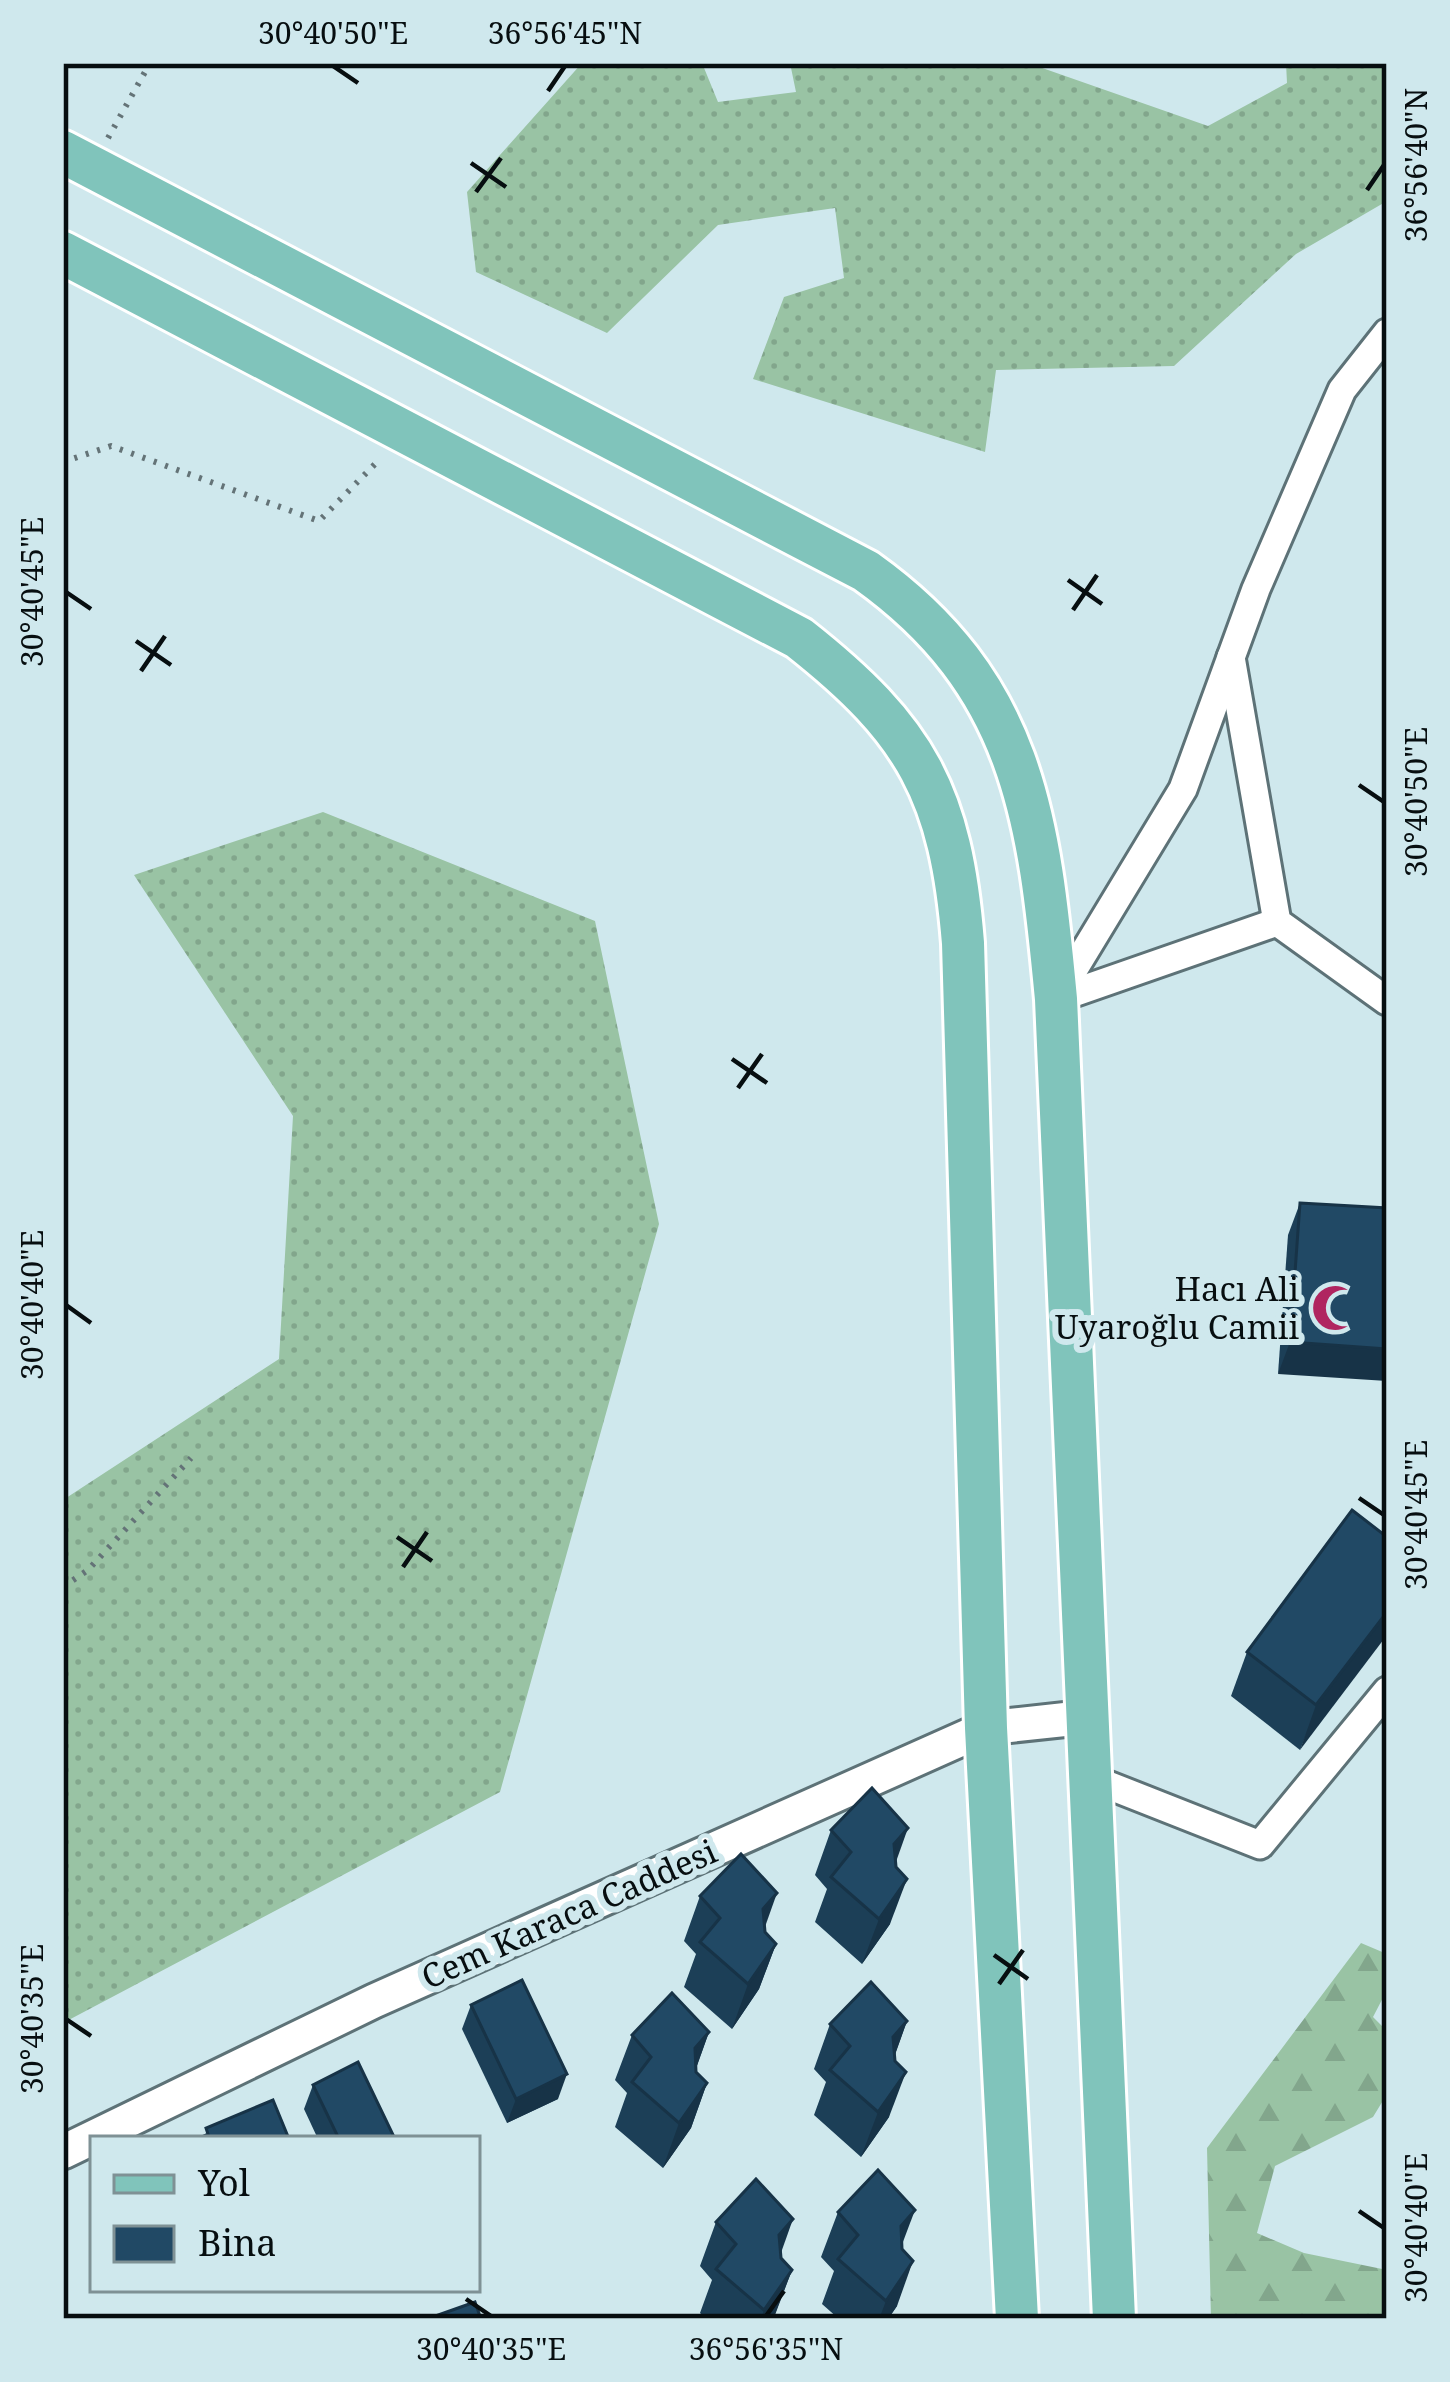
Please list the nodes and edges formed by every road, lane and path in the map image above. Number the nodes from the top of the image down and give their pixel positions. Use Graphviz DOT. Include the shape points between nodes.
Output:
graph roads {
  1 [pos="150,63"];
  2 [pos="77,159"];
  3 [pos="63,253"];
  4 [pos="1387,333"];
  5 [pos="408,431"];
  6 [pos="63,462"];
  7 [pos="1231,657"];
  8 [pos="1277,922"];
  9 [pos="1056,999"];
  10 [pos="1387,1001"];
  11 [pos="191,1458"];
  12 [pos="63,1587"];
  13 [pos="1387,1691"];
  14 [pos="1088,1718"];
  15 [pos="986,1728"];
  16 [pos="1090,1778"];
  17 [pos="96,2136"];
  18 [pos="90,2139"];
  19 [pos="63,2152"];
  20 [pos="1017,2319"];
  21 [pos="1114,2319"];
  1 -- 2 [label="path"];
  2 -- 9 [label="main road" via="866,571 913,604 987,694 1012,746 1044,869"];
  3 -- 5 [label="main road"];
  4 -- 7 [label="street" via="1342,390"];
  5 -- 6 [label="path" via="319,521 111,446"];
  5 -- 15 [label="main road" via="799,638 883,716 940,802 963,943"];
  7 -- 8 [label="street"];
  7 -- 9 [label="street" via="1183,789"];
  8 -- 9 [label="street"];
  8 -- 10 [label="street"];
  9 -- 14 [label="main road"];
  11 -- 12 [label="path"];
  13 -- 16 [label="street" via="1260,1845"];
  14 -- 15 [label="street, Cem Karaca Caddesi"];
  14 -- 16 [label="main road"];
  15 -- 17 [label="street, Cem Karaca Caddesi" via="374,2000"];
  15 -- 20 [label="main road"];
  16 -- 21 [label="main road"];
  18 -- 19 [label="street, Cem Karaca Caddesi"];
}
